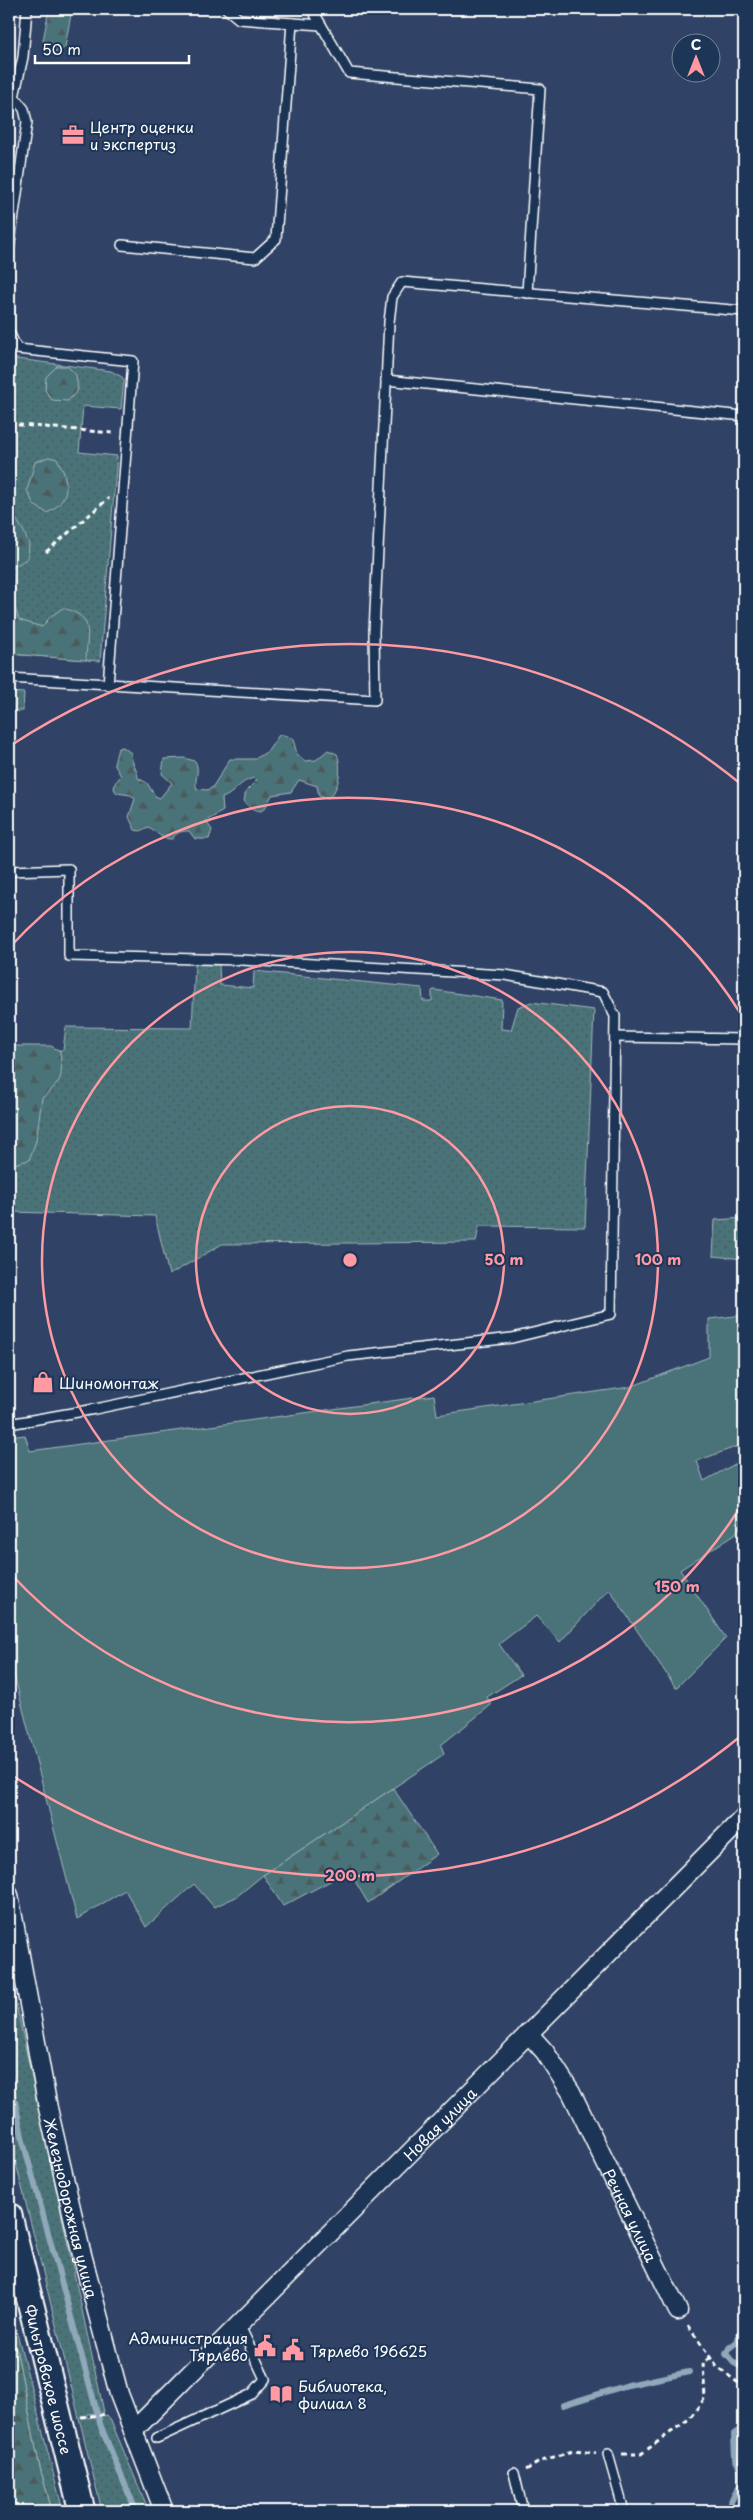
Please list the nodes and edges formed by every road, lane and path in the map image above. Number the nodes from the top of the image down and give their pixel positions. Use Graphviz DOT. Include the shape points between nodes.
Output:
graph roads {
  1 [pos="27,9"];
  2 [pos="227,9"];
  3 [pos="312,9"];
  4 [pos="292,23"];
  5 [pos="321,26"];
  6 [pos="12,96"];
  7 [pos="122,245"];
  8 [pos="9,250"];
  9 [pos="527,293"];
  10 [pos="744,311"];
  11 [pos="9,332"];
  12 [pos="386,380"];
  13 [pos="744,416"];
  14 [pos="9,424"];
  15 [pos="118,434"];
  16 [pos="122,486"];
  17 [pos="46,552"];
  18 [pos="9,678"];
  19 [pos="108,685"];
  20 [pos="9,871"];
  21 [pos="615,1037"];
  22 [pos="744,1039"];
  23 [pos="9,1424"];
  24 [pos="744,1817"];
  25 [pos="9,1895"];
  26 [pos="528,2033"];
  27 [pos="9,2216"];
  28 [pos="678,2311"];
  29 [pos="240,2326"];
  30 [pos="710,2358"];
  31 [pos="744,2387"];
  32 [pos="107,2414"];
  33 [pos="88,2416"];
  34 [pos="133,2431"];
  35 [pos="157,2438"];
  36 [pos="608,2454"];
  37 [pos="514,2474"];
  38 [pos="82,2511"];
  39 [pos="164,2511"];
  40 [pos="523,2511"];
  41 [pos="624,2511"];
  1 -- 6 [label="lane" via="23,57"];
  2 -- 4 [label="lane" via="239,19"];
  3 -- 5 [label="lane"];
  4 -- 5 [label="lane"];
  4 -- 7 [label="lane" via="276,239 255,258"];
  5 -- 9 [label="lane" via="349,73 540,88"];
  6 -- 8 [label="lane" via="24,110 27,122"];
  9 -- 10 [label="lane"];
  9 -- 12 [label="lane" via="402,282 392,298"];
  11 -- 16 [label="lane" via="17,349 133,361"];
  12 -- 13 [label="lane"];
  12 -- 19 [label="lane" via="374,632 375,700"];
  14 -- 15 [label="path"];
  16 -- 17 [label="path"];
  16 -- 19 [label="lane"];
  18 -- 19 [label="lane"];
  20 -- 21 [label="lane" via="69,869 69,956 242,960 505,975 603,992 615,1016"];
  21 -- 22 [label="lane"];
  21 -- 23 [label="lane" via="611,1314 512,1338 348,1356"];
  24 -- 26 [label="street, Новая улица"];
  25 -- 34 [label="street, Железнодорожная улица" via="48,2108 73,2219"];
  26 -- 28 [label="street, Речная улица" via="545,2052 571,2092"];
  26 -- 29 [label="street, Новая улица"];
  27 -- 38 [label="main road, Фильтровское шоссе"];
  28 -- 30 [label="path"];
  29 -- 34 [label="street, Новая улица"];
  29 -- 35 [label="lane" via="265,2380 252,2394"];
  30 -- 31 [label="path"];
  30 -- 36 [label="path" via="703,2362 705,2398 689,2419 641,2454"];
  32 -- 33 [label="path"];
  34 -- 39 [label="street, Железнодорожная улица"];
  36 -- 37 [label="path" via="573,2451"];
  36 -- 41 [label="lane"];
  37 -- 40 [label="lane"];
}
